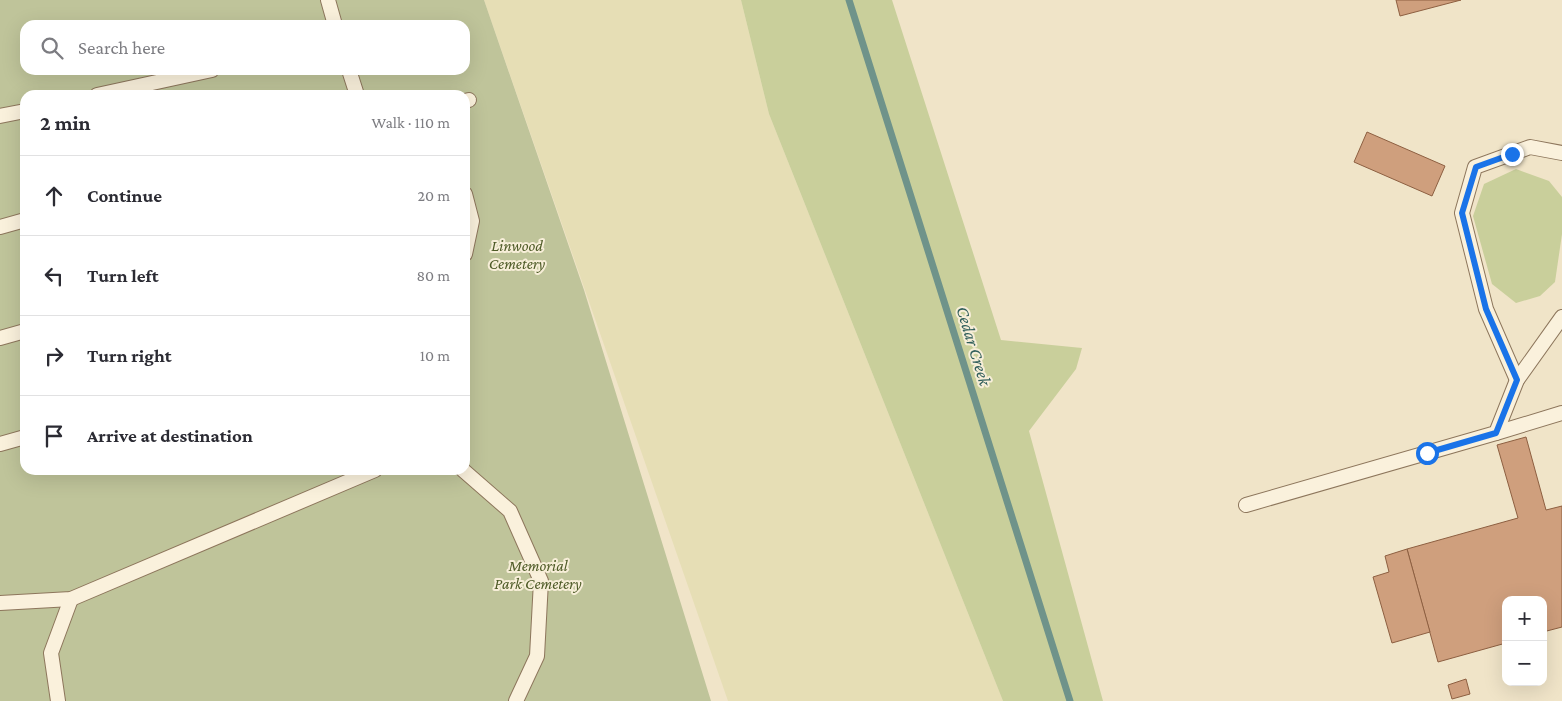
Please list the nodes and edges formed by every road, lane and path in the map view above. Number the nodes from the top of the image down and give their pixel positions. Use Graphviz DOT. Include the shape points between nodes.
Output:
graph roads {
  1 [pos="328,0"];
  2 [pos="334,20"];
  3 [pos="189,75"];
  4 [pos="351,75"];
  5 [pos="120,90"];
  6 [pos="355,90"];
  7 [pos="20,112"];
  8 [pos="0,116"];
  9 [pos="1562,153"];
  10 [pos="470,213"];
  11 [pos="20,221"];
  12 [pos="0,227"];
  13 [pos="470,230"];
  14 [pos="1562,317"];
  15 [pos="20,332"];
  16 [pos="0,338"];
  17 [pos="1517,380"];
  18 [pos="1562,413"];
  19 [pos="1496,433"];
  20 [pos="20,438"];
  21 [pos="0,444"];
  22 [pos="363,475"];
  23 [pos="469,475"];
  24 [pos="1246,505"];
  25 [pos="72,599"];
  26 [pos="0,603"];
  27 [pos="58,701"];
  28 [pos="516,701"];
  1 -- 2 [label="lane"];
  3 -- 5 [label="lane"];
  4 -- 6 [label="lane"];
  7 -- 8 [label="lane"];
  9 -- 17 [label="lane" via="1530,147 1476,167 1462,213 1486,309"];
  10 -- 13 [label="lane"];
  11 -- 12 [label="lane"];
  14 -- 17 [label="lane"];
  15 -- 16 [label="lane"];
  17 -- 19 [label="lane"];
  18 -- 19 [label="lane"];
  19 -- 24 [label="lane"];
  20 -- 21 [label="lane"];
  22 -- 25 [label="lane"];
  23 -- 28 [label="lane" via="510,511 541,581 537,656"];
  25 -- 26 [label="lane"];
  25 -- 27 [label="lane" via="51,653"];
}
